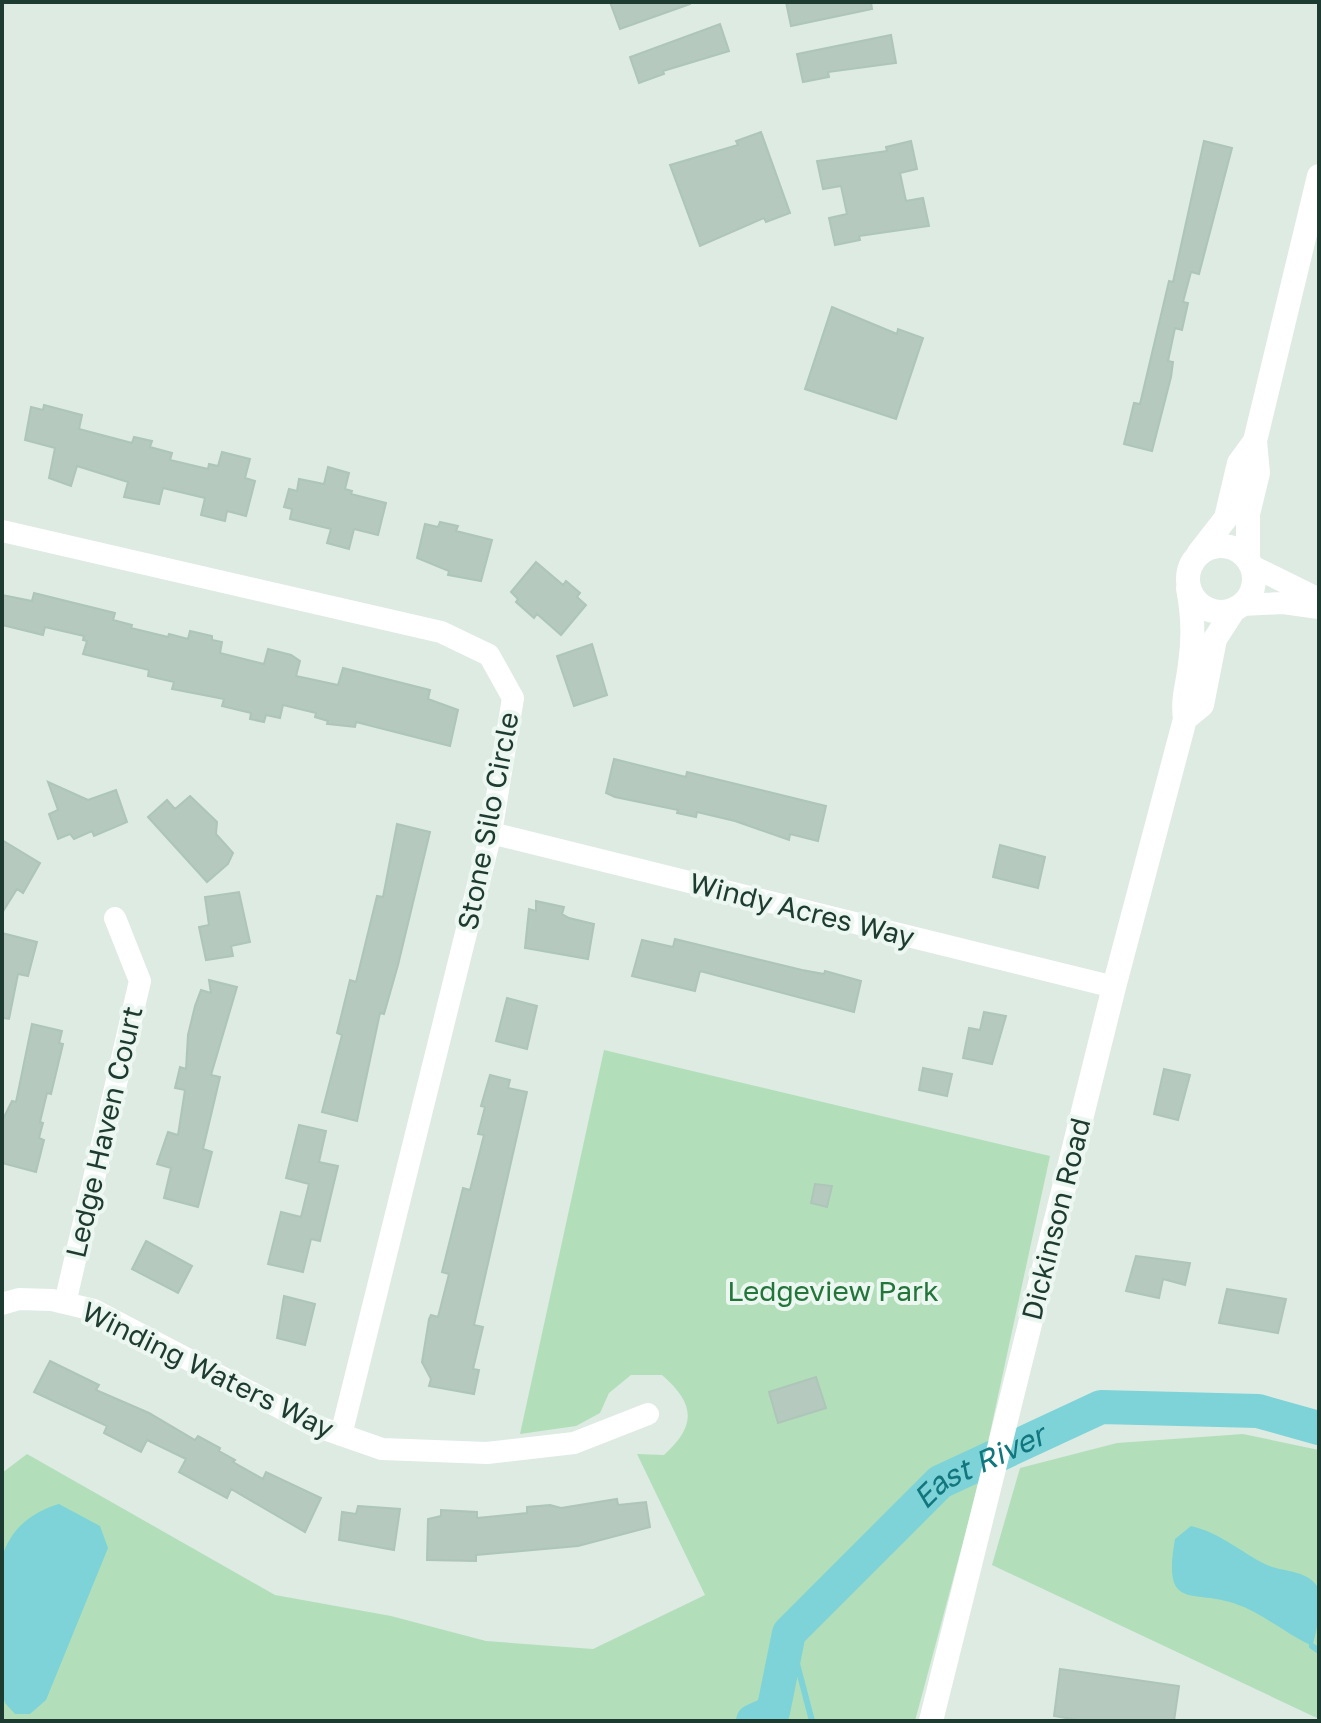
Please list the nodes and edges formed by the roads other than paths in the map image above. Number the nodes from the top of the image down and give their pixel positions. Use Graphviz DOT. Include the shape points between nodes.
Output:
graph roads {
  1 [pos="1319,176"];
  2 [pos="1255,441"];
  3 [pos="2,531"];
  4 [pos="1196,556"];
  5 [pos="1250,563"];
  6 [pos="1188,588"];
  7 [pos="1319,599"];
  8 [pos="1238,608"];
  9 [pos="1319,608"];
  10 [pos="1185,719"];
  11 [pos="491,833"];
  12 [pos="115,918"];
  13 [pos="1114,987"];
  14 [pos="65,1303"];
  15 [pos="2,1304"];
  16 [pos="648,1414"];
  17 [pos="341,1435"];
  18 [pos="931,1721"];
  1 -- 2 [label="street"];
  2 -- 4 [label="street" via="1239,463 1226,518"];
  2 -- 5 [label="street" via="1258,473 1248,514"];
  3 -- 11 [label="street, Stone Silo Circle" via="441,632 489,655 513,698"];
  4 -- 5 [label="street" via="1223,546"];
  4 -- 6 [label="street"];
  5 -- 7 [label="street"];
  5 -- 8 [label="street" via="1253,587"];
  6 -- 8 [label="street" via="1193,599 1211,612"];
  6 -- 10 [label="street, Dickinson Road" via="1193,623 1182,700"];
  8 -- 9 [label="street" via="1283,603"];
  8 -- 10 [label="street, Dickinson Road" via="1215,639 1202,705"];
  10 -- 13 [label="street, Dickinson Road"];
  11 -- 13 [label="street, Windy Acres Way"];
  11 -- 17 [label="street, Stone Silo Circle"];
  12 -- 14 [label="street, Ledge Haven Court" via="140,981"];
  13 -- 18 [label="street, Dickinson Road"];
  14 -- 15 [label="street, Winding Waters Way" via="19,1299"];
  14 -- 17 [label="street, Winding Waters Way" via="94,1310"];
  16 -- 17 [label="street, Winding Waters Way" via="574,1443 487,1453 382,1449"];
}
